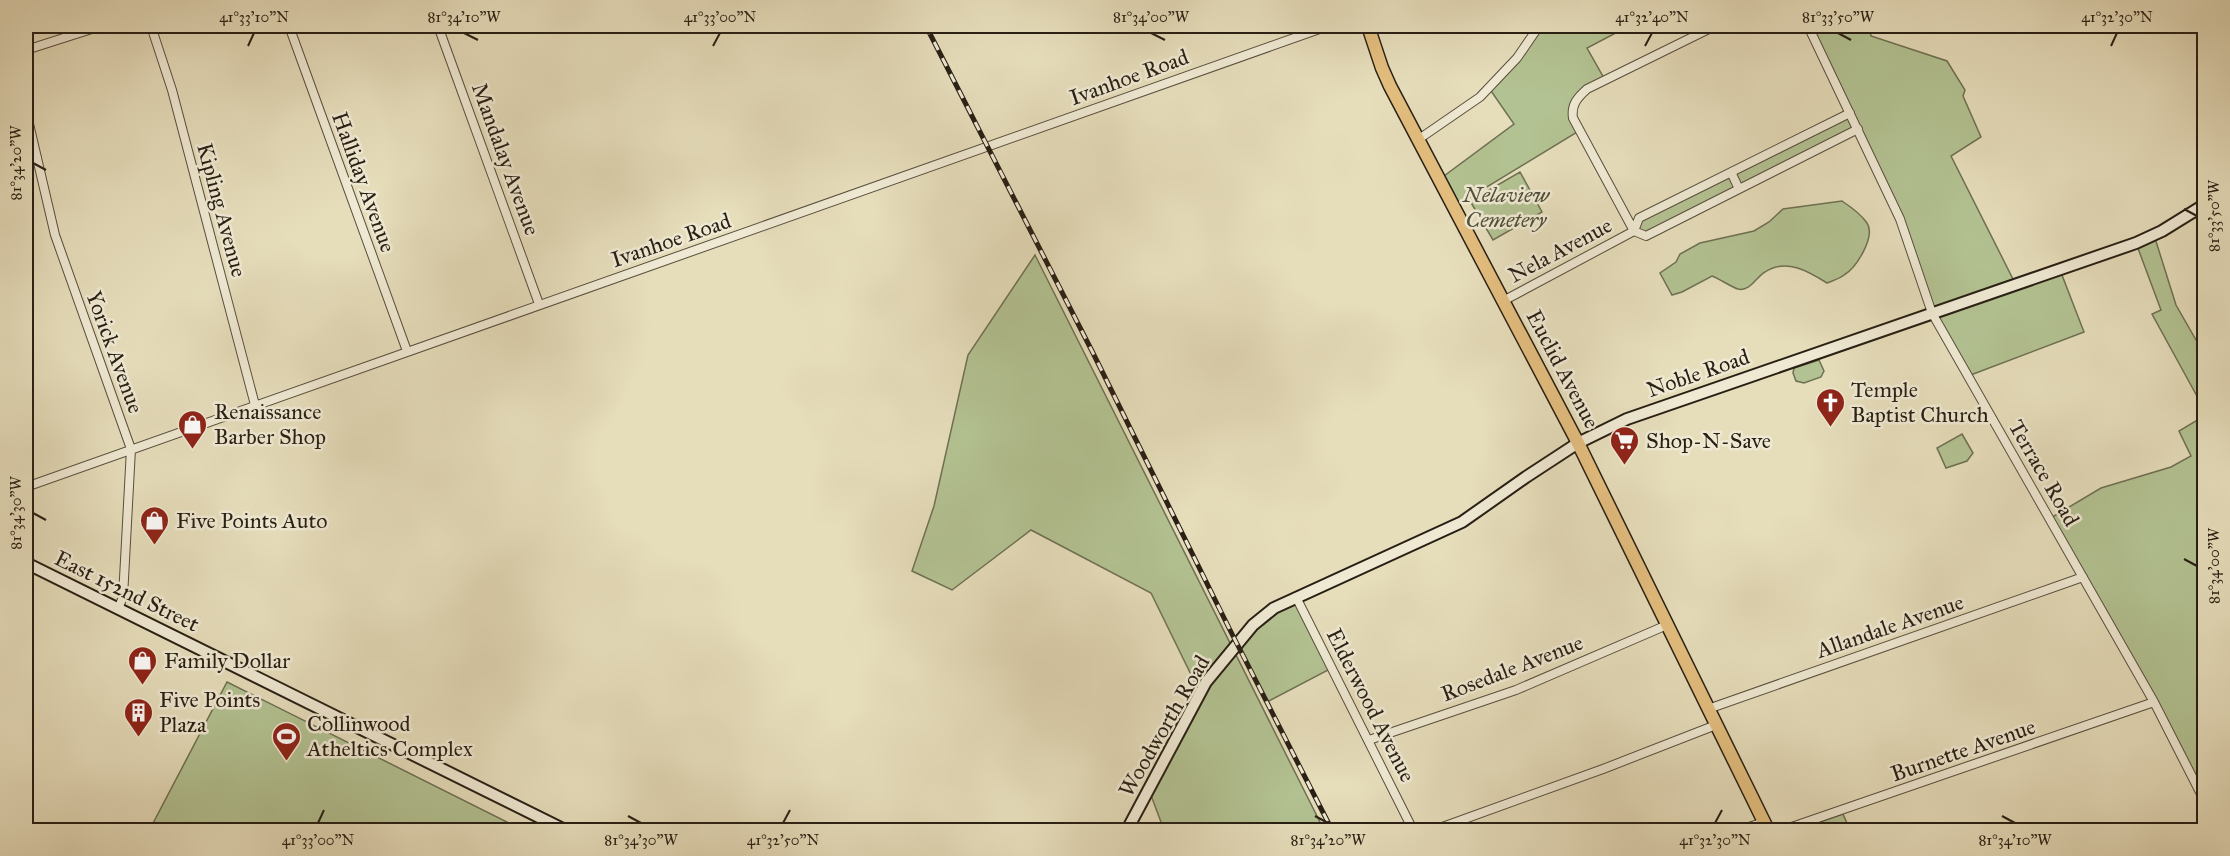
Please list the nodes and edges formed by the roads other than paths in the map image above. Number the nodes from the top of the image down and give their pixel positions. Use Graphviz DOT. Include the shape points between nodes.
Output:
graph roads {
  1 [pos="101,26"];
  2 [pos="152,26"];
  3 [pos="288,26"];
  4 [pos="438,26"];
  5 [pos="1328,26"];
  6 [pos="1368,26"];
  7 [pos="1539,26"];
  8 [pos="1715,26"];
  9 [pos="1808,26"];
  10 [pos="26,50"];
  11 [pos="26,111"];
  12 [pos="1850,113"];
  13 [pos="1858,129"];
  14 [pos="1419,139"];
  15 [pos="37,157"];
  16 [pos="26,161"];
  17 [pos="1731,172"];
  18 [pos="1739,189"];
  19 [pos="2201,208"];
  20 [pos="2205,224"];
  21 [pos="1634,231"];
  22 [pos="1503,301"];
  23 [pos="539,304"];
  24 [pos="1932,313"];
  25 [pos="406,351"];
  26 [pos="255,405"];
  27 [pos="1578,443"];
  28 [pos="130,449"];
  29 [pos="26,487"];
  30 [pos="26,563"];
  31 [pos="2083,577"];
  32 [pos="1296,597"];
  33 [pos="118,609"];
  34 [pos="1667,625"];
  35 [pos="1237,643"];
  36 [pos="2154,702"];
  37 [pos="1708,709"];
  38 [pos="1716,725"];
  39 [pos="1369,740"];
  40 [pos="2205,800"];
  41 [pos="1766,826"];
  42 [pos="565,831"];
  43 [pos="1127,831"];
  44 [pos="1413,831"];
  45 [pos="1434,831"];
  46 [pos="1740,831"];
  47 [pos="1783,831"];
  1 -- 10 [label="street"];
  2 -- 26 [label="street, Kipling Avenue"];
  3 -- 25 [label="street, Halliday Avenue"];
  4 -- 23 [label="street, Mandalay Avenue"];
  5 -- 23 [label="street, Ivanhoe Road"];
  6 -- 14 [label="main road, Euclid Avenue" via="1382,68"];
  7 -- 14 [label="street" via="1517,58 1480,97"];
  8 -- 21 [label="street" via="1587,89 1575,102 1573,118"];
  9 -- 12 [label="street, Terrace Road"];
  11 -- 15 [label="street, Yorick Avenue"];
  12 -- 13 [label="street, Terrace Road"];
  12 -- 17 [label="street, Nela Avenue"];
  13 -- 18 [label="street, Nela Avenue"];
  13 -- 24 [label="street, Terrace Road" via="1899,219"];
  14 -- 22 [label="main road, Euclid Avenue"];
  15 -- 16 [label="street"];
  15 -- 28 [label="street, Yorick Avenue" via="55,235"];
  17 -- 18 [label="street"];
  17 -- 21 [label="street, Nela Avenue" via="1639,218"];
  18 -- 21 [label="street, Nela Avenue" via="1646,236"];
  19 -- 20 [label="street"];
  19 -- 24 [label="street, Noble Road" via="2136,243"];
  21 -- 22 [label="street, Nela Avenue"];
  22 -- 27 [label="main road, Euclid Avenue"];
  23 -- 25 [label="street, Ivanhoe Road"];
  24 -- 27 [label="street, Noble Road" via="1659,406"];
  24 -- 31 [label="street, Terrace Road"];
  25 -- 26 [label="street, Ivanhoe Road"];
  26 -- 28 [label="street, Ivanhoe Road"];
  27 -- 32 [label="street, Noble Road" via="1462,522"];
  27 -- 34 [label="main road, Euclid Avenue"];
  28 -- 29 [label="street, Ivanhoe Road"];
  28 -- 33 [label="street, Yorick Avenue" via="123,597"];
  30 -- 33 [label="street, East 152nd Street"];
  31 -- 36 [label="street, Terrace Road"];
  31 -- 37 [label="street, Allandale Avenue"];
  32 -- 35 [label="street, Noble Road" via="1263,616"];
  32 -- 39 [label="street, Elderwood Avenue"];
  33 -- 42 [label="street, East 152nd Street"];
  34 -- 37 [label="main road, Euclid Avenue"];
  34 -- 39 [label="street, Rosedale Avenue" via="1516,690"];
  35 -- 43 [label="street, Woodworth Road" via="1206,682"];
  36 -- 40 [label="street, Terrace Road"];
  36 -- 47 [label="street, Burnette Avenue"];
  37 -- 38 [label="main road, Euclid Avenue"];
  38 -- 41 [label="main road, Euclid Avenue"];
  38 -- 45 [label="street"];
  39 -- 44 [label="street, Elderwood Avenue"];
  41 -- 46 [label="street"];
}
